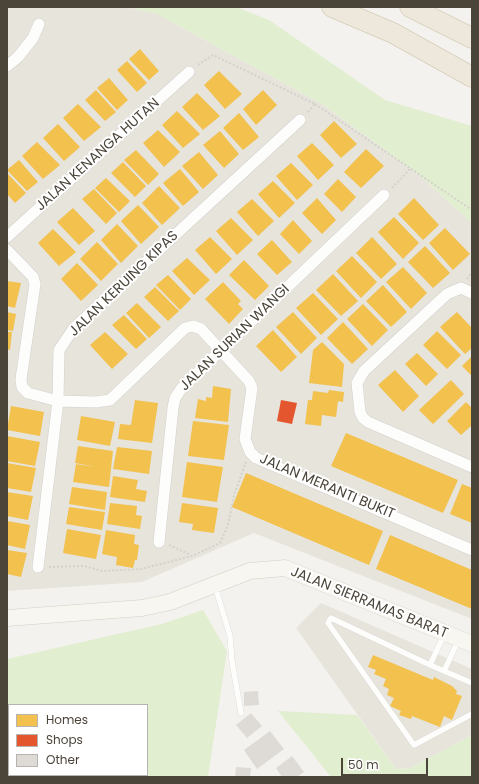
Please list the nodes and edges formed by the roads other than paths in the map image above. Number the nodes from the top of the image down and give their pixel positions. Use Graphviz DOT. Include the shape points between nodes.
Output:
graph roads {
  1 [pos="332,7"];
  2 [pos="410,7"];
  3 [pos="39,24"];
  4 [pos="472,38"];
  5 [pos="12,56"];
  6 [pos="7,66"];
  7 [pos="189,72"];
  8 [pos="472,77"];
  9 [pos="300,120"];
  10 [pos="384,195"];
  11 [pos="7,237"];
  12 [pos="7,250"];
  13 [pos="472,293"];
  14 [pos="220,351"];
  15 [pos="58,401"];
  16 [pos="472,467"];
  17 [pos="159,542"];
  18 [pos="472,550"];
  19 [pos="38,567"];
  20 [pos="215,586"];
  21 [pos="7,618"];
  22 [pos="458,639"];
  23 [pos="430,665"];
  24 [pos="444,671"];
  25 [pos="472,683"];
  26 [pos="241,713"];
  27 [pos="472,714"];
  1 -- 8 [label="highway" via="393,33"];
  2 -- 4 [label="highway"];
  3 -- 5 [label="street" via="33,38"];
  5 -- 6 [label="street"];
  7 -- 11 [label="street, JALAN KENANGA HUTAN"];
  9 -- 15 [label="street, JALAN KERUING KIPAS" via="74,328 59,350"];
  10 -- 14 [label="street, JALAN SURIAN WANGI"];
  12 -- 15 [label="street, JALAN MERANTI BUKIT" via="33,277 35,284 22,387 28,393"];
  13 -- 16 [label="street" via="461,288 447,294 364,371 357,383 360,412 368,422"];
  14 -- 15 [label="street, JALAN MERANTI BUKIT" via="201,329 193,326 185,328 110,400"];
  14 -- 17 [label="street, JALAN SURIAN WANGI" via="175,398"];
  14 -- 18 [label="street, JALAN MERANTI BUKIT" via="249,381 252,388 245,439 246,447 253,455"];
  15 -- 19 [label="street, JALAN KERUING KIPAS"];
  20 -- 21 [label="street, JALAN SIERRAMAS BARAT" via="170,602 142,608"];
  20 -- 22 [label="street, JALAN SIERRAMAS BARAT" via="250,570 285,568"];
  20 -- 26 [label="lane" via="230,636"];
  22 -- 23 [label="lane"];
  22 -- 24 [label="lane"];
  23 -- 24 [label="lane"];
  23 -- 27 [label="lane" via="331,618 328,623 414,745"];
  24 -- 25 [label="lane"];
}
